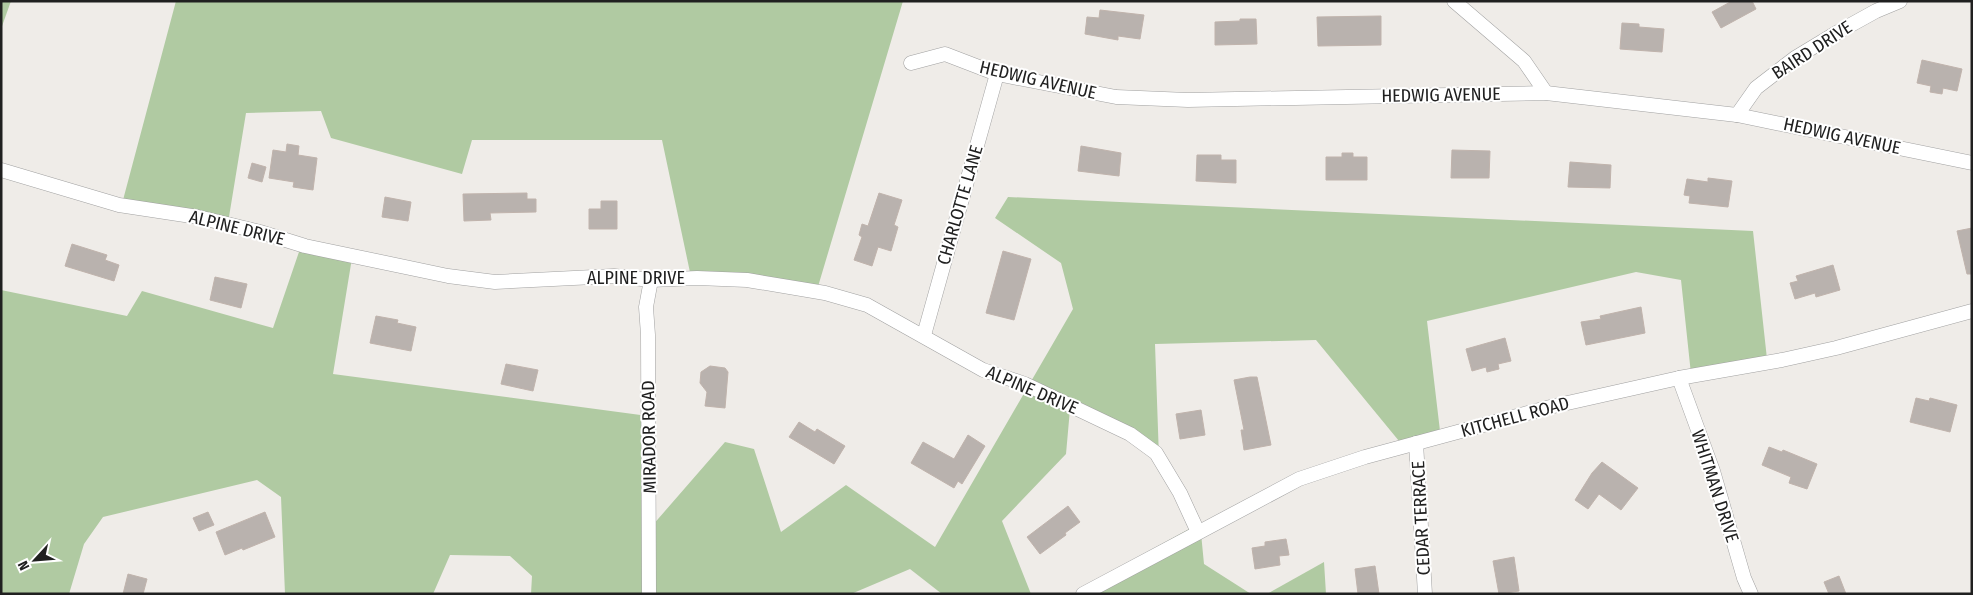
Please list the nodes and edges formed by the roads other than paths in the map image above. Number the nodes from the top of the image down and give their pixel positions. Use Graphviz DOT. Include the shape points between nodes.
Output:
graph roads {
  1 [pos="1454,1"];
  2 [pos="1900,1"];
  3 [pos="911,63"];
  4 [pos="997,74"];
  5 [pos="1546,93"];
  6 [pos="1737,115"];
  7 [pos="1972,163"];
  8 [pos="1,170"];
  9 [pos="651,280"];
  10 [pos="1972,311"];
  11 [pos="924,335"];
  12 [pos="1679,378"];
  13 [pos="1416,443"];
  14 [pos="1198,532"];
  15 [pos="649,594"];
  16 [pos="1083,594"];
  17 [pos="1425,594"];
  18 [pos="1751,594"];
  1 -- 5 [label="street" via="1524,60"];
  2 -- 6 [label="street, BAIRD DRIVE" via="1876,11 1795,58 1756,88"];
  3 -- 4 [label="street, HEDWIG AVENUE" via="945,54"];
  4 -- 5 [label="street, HEDWIG AVENUE" via="1116,97 1188,100"];
  4 -- 11 [label="street, CHARLOTTE LANE"];
  5 -- 6 [label="street, HEDWIG AVENUE"];
  6 -- 7 [label="street, HEDWIG AVENUE"];
  8 -- 9 [label="street, ALPINE DRIVE" via="119,205 198,217 305,246 448,276 495,282 614,276"];
  9 -- 11 [label="street, ALPINE DRIVE" via="748,280 825,293 867,305"];
  9 -- 15 [label="street, MIRADOR ROAD" via="646,307"];
  10 -- 12 [label="street, KITCHELL ROAD" via="1836,348"];
  11 -- 14 [label="street, ALPINE DRIVE" via="983,370 1026,384 1130,434 1156,453"];
  12 -- 13 [label="street, KITCHELL ROAD" via="1554,406"];
  12 -- 18 [label="street, WHITMAN DRIVE" via="1713,472"];
  13 -- 14 [label="street, KITCHELL ROAD" via="1299,478"];
  13 -- 17 [label="street, CEDAR TERRACE"];
  14 -- 16 [label="street, KITCHELL ROAD"];
}
